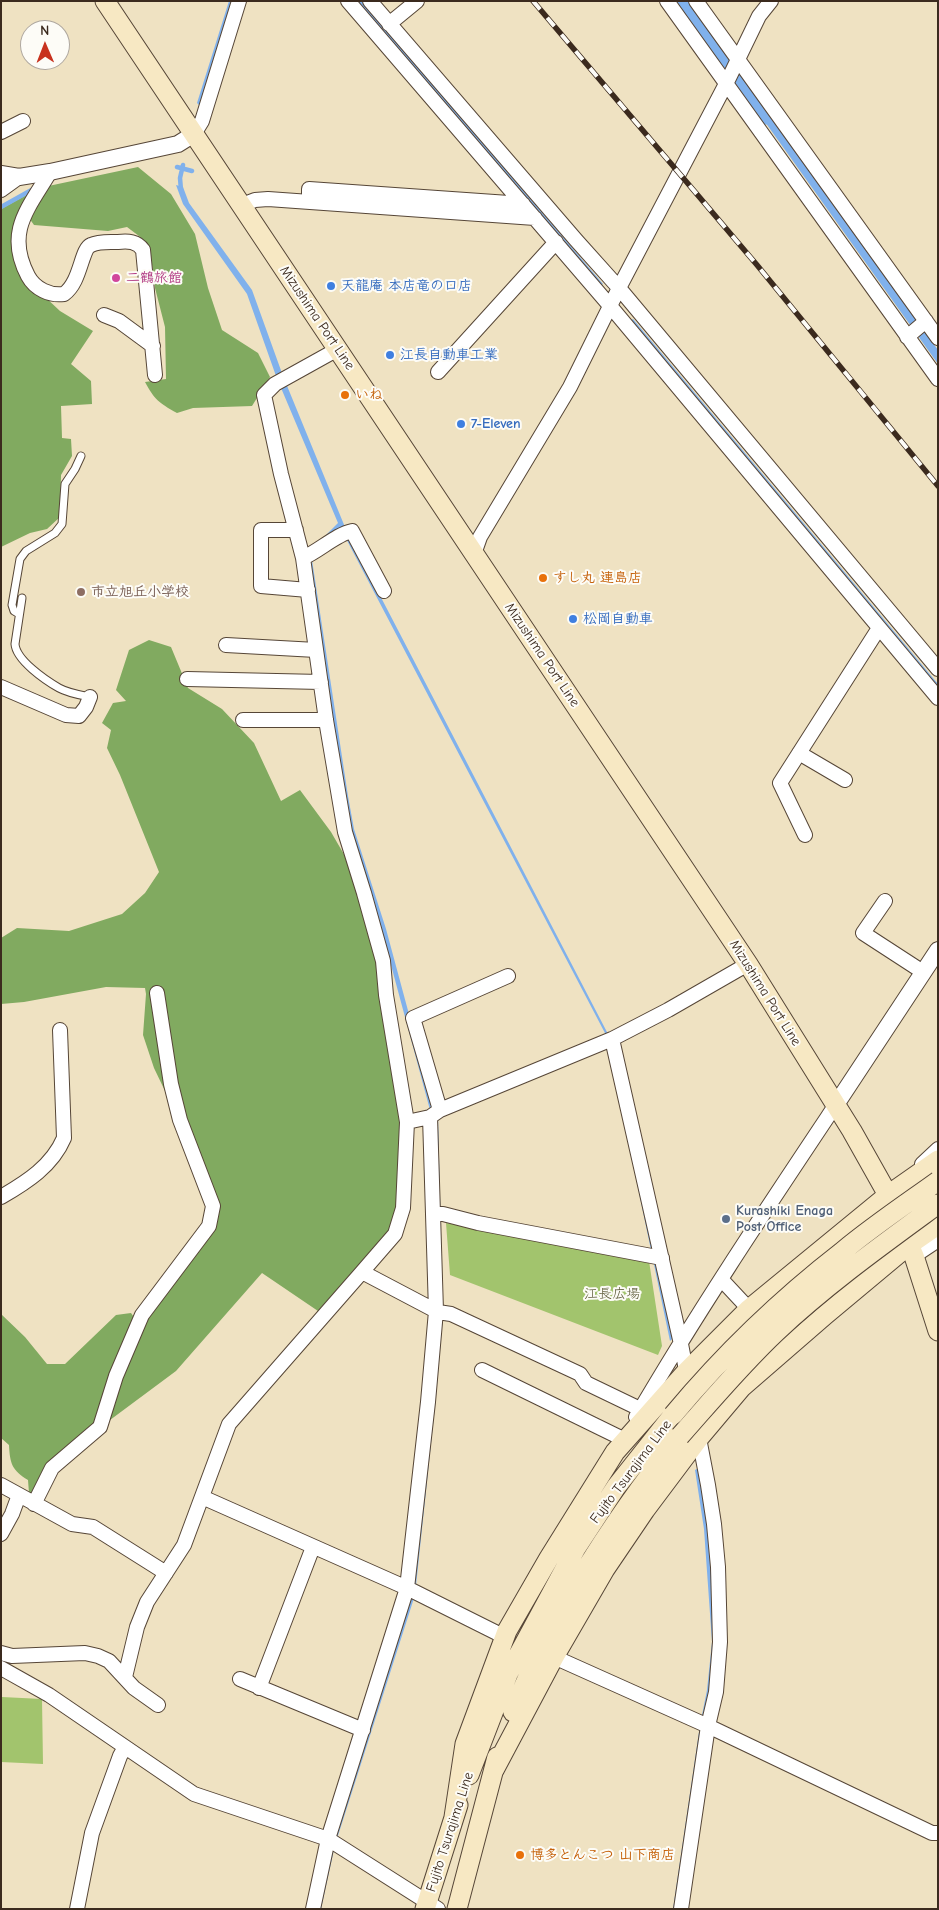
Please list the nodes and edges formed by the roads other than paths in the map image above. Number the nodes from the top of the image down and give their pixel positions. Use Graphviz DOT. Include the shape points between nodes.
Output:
graph roads {
  1 [pos="105,1"];
  2 [pos="239,1"];
  3 [pos="348,1"];
  4 [pos="370,1"];
  5 [pos="417,1"];
  6 [pos="667,1"];
  7 [pos="696,1"];
  8 [pos="771,1"];
  9 [pos="390,24"];
  10 [pos="737,62"];
  11 [pos="728,82"];
  12 [pos="23,120"];
  13 [pos="1,132"];
  14 [pos="194,134"];
  15 [pos="50,172"];
  16 [pos="1,174"];
  17 [pos="19,177"];
  18 [pos="1,190"];
  19 [pos="309,198"];
  20 [pos="523,204"];
  21 [pos="242,205"];
  22 [pos="535,218"];
  23 [pos="556,242"];
  24 [pos="619,288"];
  25 [pos="611,307"];
  26 [pos="104,315"];
  27 [pos="925,323"];
  28 [pos="909,335"];
  29 [pos="938,338"];
  30 [pos="153,346"];
  31 [pos="338,349"];
  32 [pos="438,372"];
  33 [pos="155,375"];
  34 [pos="938,379"];
  35 [pos="81,456"];
  36 [pos="296,530"];
  37 [pos="474,554"];
  38 [pos="310,555"];
  39 [pos="308,590"];
  40 [pos="384,591"];
  41 [pos="22,598"];
  42 [pos="19,614"];
  43 [pos="880,628"];
  44 [pos="226,645"];
  45 [pos="316,650"];
  46 [pos="938,669"];
  47 [pos="187,679"];
  48 [pos="320,682"];
  49 [pos="1,687"];
  50 [pos="90,697"];
  51 [pos="938,698"];
  52 [pos="243,720"];
  53 [pos="326,720"];
  54 [pos="799,753"];
  55 [pos="845,780"];
  56 [pos="805,835"];
  57 [pos="885,902"];
  58 [pos="938,950"];
  59 [pos="748,964"];
  60 [pos="924,972"];
  61 [pos="508,976"];
  62 [pos="157,993"];
  63 [pos="60,1030"];
  64 [pos="610,1040"];
  65 [pos="835,1106"];
  66 [pos="434,1114"];
  67 [pos="407,1122"];
  68 [pos="938,1149"];
  69 [pos="938,1160"];
  70 [pos="938,1181"];
  71 [pos="888,1195"];
  72 [pos="1,1197"];
  73 [pos="938,1204"];
  74 [pos="437,1214"];
  75 [pos="938,1225"];
  76 [pos="938,1240"];
  77 [pos="912,1251"];
  78 [pos="658,1258"];
  79 [pos="362,1272"];
  80 [pos="721,1279"];
  81 [pos="749,1309"];
  82 [pos="439,1312"];
  83 [pos="938,1331"];
  84 [pos="681,1344"];
  85 [pos="482,1370"];
  86 [pos="686,1372"];
  87 [pos="640,1409"];
  88 [pos="699,1438"];
  89 [pos="619,1445"];
  90 [pos="1,1485"];
  91 [pos="19,1495"];
  92 [pos="202,1497"];
  93 [pos="34,1504"];
  94 [pos="1,1534"];
  95 [pos="313,1547"];
  96 [pos="166,1573"];
  97 [pos="407,1588"];
  98 [pos="505,1637"];
  99 [pos="1,1654"];
  100 [pos="554,1657"];
  101 [pos="1,1668"];
  102 [pos="125,1677"];
  103 [pos="240,1679"];
  104 [pos="259,1688"];
  105 [pos="158,1705"];
  106 [pos="705,1725"];
  107 [pos="363,1730"];
  108 [pos="125,1748"];
  109 [pos="494,1770"];
  110 [pos="454,1817"];
  111 [pos="938,1833"];
  112 [pos="332,1841"];
  113 [pos="430,1906"];
  114 [pos="77,1909"];
  115 [pos="313,1909"];
  116 [pos="457,1909"];
  117 [pos="680,1909"];
  1 -- 14 [label="main road, Mizushima Port Line"];
  2 -- 14 [label="street" via="202,121"];
  3 -- 20 [label="street"];
  4 -- 9 [label="street"];
  5 -- 9 [label="street"];
  6 -- 11 [label="street"];
  7 -- 10 [label="street"];
  8 -- 10 [label="street" via="759,16"];
  9 -- 24 [label="street"];
  10 -- 11 [label="street"];
  10 -- 27 [label="street"];
  11 -- 24 [label="street"];
  11 -- 28 [label="street"];
  12 -- 13 [label="street"];
  14 -- 15 [label="street" via="178,144"];
  14 -- 21 [label="main road, Mizushima Port Line"];
  15 -- 17 [label="street"];
  15 -- 30 [label="street" via="18,234 19,255 30,280 46,292 64,294 74,285 87,247 92,244 135,243 142,250"];
  16 -- 17 [label="street"];
  17 -- 18 [label="street"];
  19 -- 20 [label="street" via="309,189"];
  19 -- 21 [label="street" via="255,200"];
  19 -- 22 [label="street"];
  20 -- 22 [label="street"];
  21 -- 31 [label="main road, Mizushima Port Line"];
  22 -- 23 [label="street"];
  23 -- 25 [label="street"];
  23 -- 32 [label="street"];
  24 -- 25 [label="street"];
  24 -- 46 [label="street"];
  25 -- 37 [label="street" via="570,387 480,537"];
  25 -- 43 [label="street"];
  26 -- 30 [label="street"];
  27 -- 28 [label="street"];
  27 -- 29 [label="street"];
  28 -- 34 [label="street"];
  30 -- 33 [label="street"];
  31 -- 36 [label="street" via="282,380 264,395"];
  31 -- 37 [label="main road, Mizushima Port Line"];
  35 -- 42 [label="lane" via="64,484 62,524 55,533 26,550 20,559 12,605"];
  36 -- 38 [label="street"];
  36 -- 39 [label="street" via="262,530 261,586"];
  37 -- 59 [label="main road, Mizushima Port Line"];
  38 -- 39 [label="street"];
  38 -- 40 [label="street" via="352,531"];
  39 -- 45 [label="street"];
  41 -- 42 [label="lane"];
  42 -- 50 [label="lane" via="15,644 20,657 60,689"];
  43 -- 51 [label="street"];
  43 -- 54 [label="street"];
  44 -- 45 [label="street"];
  45 -- 48 [label="street"];
  47 -- 48 [label="street"];
  48 -- 53 [label="street"];
  49 -- 50 [label="street" via="66,715 79,716"];
  52 -- 53 [label="street"];
  53 -- 67 [label="street" via="345,832 383,961"];
  54 -- 55 [label="street"];
  54 -- 56 [label="street" via="780,783"];
  57 -- 60 [label="street" via="863,933"];
  58 -- 60 [label="street"];
  59 -- 64 [label="street"];
  59 -- 65 [label="main road, Mizushima Port Line"];
  60 -- 65 [label="street"];
  61 -- 66 [label="street" via="413,1018"];
  62 -- 93 [label="street" via="180,1120 213,1206 209,1226 142,1315 116,1376 100,1427 52,1468"];
  63 -- 72 [label="street" via="64,1138 59,1150 40,1170"];
  64 -- 66 [label="street"];
  64 -- 78 [label="street"];
  65 -- 71 [label="main road, Mizushima Port Line"];
  65 -- 80 [label="street"];
  66 -- 67 [label="street"];
  66 -- 74 [label="street"];
  67 -- 79 [label="street" via="403,1208 395,1234"];
  68 -- 71 [label="street"];
  69 -- 71 [label="main road"];
  70 -- 110 [label="main road, Fujito Tsurajima Line, bridge" via="842,1251 765,1318 697,1386 616,1487 576,1548 508,1674"];
  71 -- 77 [label="main road, Mizushima Port Line"];
  71 -- 81 [label="main road"];
  73 -- 109 [label="main road, Fujito Tsurajima Line, bridge" via="821,1293 776,1332 733,1375 643,1482 558,1617 526,1680 504,1733"];
  74 -- 78 [label="street"];
  74 -- 82 [label="street"];
  75 -- 77 [label="main road"];
  76 -- 77 [label="street"];
  77 -- 83 [label="main road, Mizushima Port Line"];
  77 -- 88 [label="main road" via="825,1315 742,1387"];
  78 -- 84 [label="street"];
  79 -- 82 [label="street"];
  79 -- 92 [label="street" via="229,1424"];
  80 -- 81 [label="street"];
  80 -- 84 [label="street"];
  81 -- 86 [label="main road"];
  82 -- 87 [label="street" via="451,1314 580,1374 586,1383"];
  82 -- 97 [label="street"];
  84 -- 86 [label="street"];
  84 -- 87 [label="street"];
  85 -- 89 [label="street"];
  86 -- 88 [label="street"];
  86 -- 89 [label="main road"];
  87 -- 89 [label="street"];
  88 -- 100 [label="main road" via="605,1569"];
  88 -- 106 [label="street" via="714,1524 720,1632 716,1692"];
  89 -- 98 [label="main road" via="548,1558"];
  90 -- 91 [label="street"];
  91 -- 93 [label="street"];
  91 -- 94 [label="street"];
  92 -- 95 [label="street"];
  92 -- 96 [label="street" via="184,1545"];
  93 -- 96 [label="street" via="72,1524 93,1527"];
  95 -- 97 [label="street"];
  95 -- 104 [label="street"];
  96 -- 102 [label="street" via="146,1602"];
  97 -- 98 [label="street"];
  97 -- 107 [label="street"];
  98 -- 110 [label="main road" via="465,1744"];
  99 -- 102 [label="street" via="85,1653 109,1661"];
  100 -- 106 [label="street"];
  100 -- 109 [label="main road"];
  101 -- 108 [label="street" via="49,1695"];
  102 -- 105 [label="street" via="134,1688"];
  103 -- 104 [label="street"];
  104 -- 107 [label="street"];
  106 -- 111 [label="street"];
  106 -- 117 [label="street"];
  107 -- 112 [label="street"];
  108 -- 112 [label="street" via="194,1794"];
  108 -- 114 [label="street" via="92,1833"];
  109 -- 116 [label="main road, Fujito Tsurajima Line"];
  110 -- 113 [label="main road, Fujito Tsurajima Line"];
  112 -- 113 [label="street"];
  112 -- 115 [label="street"];
}
